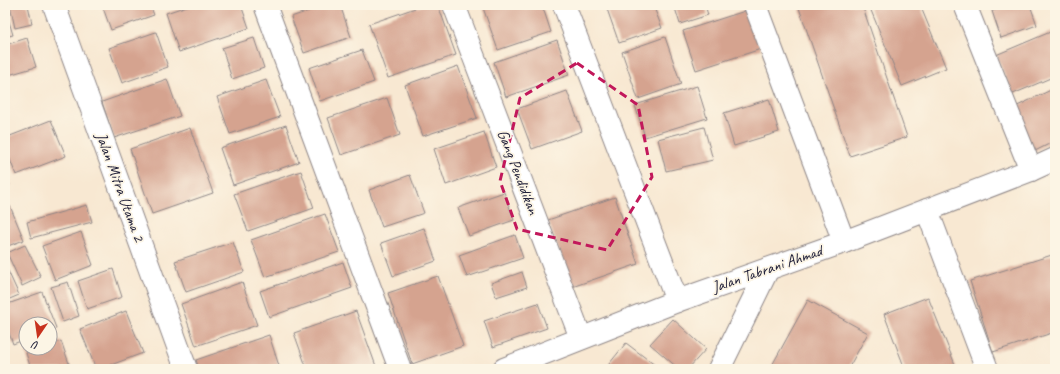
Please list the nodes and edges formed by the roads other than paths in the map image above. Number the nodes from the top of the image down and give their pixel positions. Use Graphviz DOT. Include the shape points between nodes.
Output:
graph roads {
  1 [pos="54,5"];
  2 [pos="265,5"];
  3 [pos="454,5"];
  4 [pos="564,5"];
  5 [pos="755,5"];
  6 [pos="964,5"];
  7 [pos="1055,159"];
  8 [pos="1031,170"];
  9 [pos="927,210"];
  10 [pos="844,242"];
  11 [pos="768,269"];
  12 [pos="677,301"];
  13 [pos="581,338"];
  14 [pos="723,367"];
  15 [pos="186,369"];
  16 [pos="400,369"];
  17 [pos="504,369"];
  18 [pos="987,369"];
  1 -- 15 [label="street, Jalan Mitra Utama 2"];
  2 -- 16 [label="street"];
  3 -- 13 [label="street, Gang Pendidikan"];
  4 -- 12 [label="street"];
  5 -- 10 [label="street"];
  6 -- 8 [label="street"];
  7 -- 8 [label="street, Jalan Tabrani Ahmad"];
  8 -- 9 [label="street, Jalan Tabrani Ahmad"];
  9 -- 10 [label="street, Jalan Tabrani Ahmad"];
  9 -- 18 [label="street"];
  10 -- 11 [label="street, Jalan Tabrani Ahmad"];
  11 -- 12 [label="street, Jalan Tabrani Ahmad"];
  11 -- 14 [label="street"];
  12 -- 13 [label="street, Jalan Tabrani Ahmad"];
  13 -- 17 [label="street, Jalan Tabrani Ahmad"];
}
